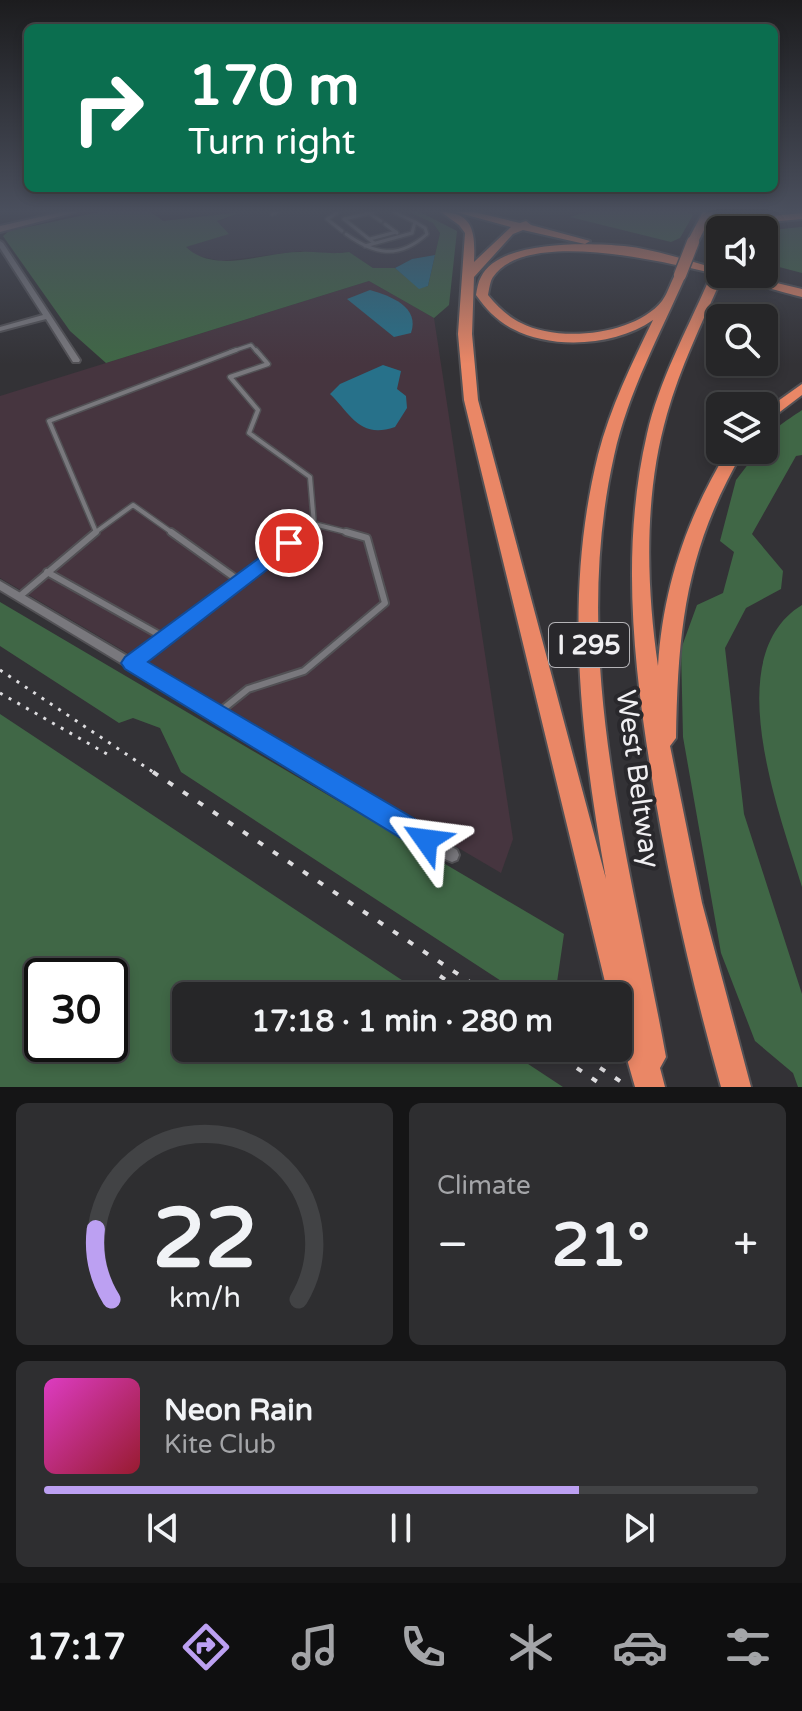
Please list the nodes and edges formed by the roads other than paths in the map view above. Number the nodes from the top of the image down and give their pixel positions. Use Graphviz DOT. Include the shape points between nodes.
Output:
graph roads {
  1 [pos="13,263"];
  2 [pos="469,263"];
  3 [pos="478,263"];
  4 [pos="508,263"];
  5 [pos="679,263"];
  6 [pos="683,263"];
  7 [pos="685,263"];
  8 [pos="706,269"];
  9 [pos="706,269"];
  10 [pos="468,276"];
  11 [pos="778,279"];
  12 [pos="802,284"];
  13 [pos="778,287"];
  14 [pos="713,288"];
  15 [pos="802,293"];
  16 [pos="668,302"];
  17 [pos="47,316"];
  18 [pos="0,329"];
  19 [pos="76,360"];
  20 [pos="802,388"];
  21 [pos="778,408"];
  22 [pos="726,464"];
  23 [pos="314,524"];
  24 [pos="96,532"];
  25 [pos="47,572"];
  26 [pos="238,580"];
  27 [pos="0,585"];
  28 [pos="19,596"];
  29 [pos="163,637"];
  30 [pos="132,663"];
  31 [pos="217,715"];
  32 [pos="664,781"];
  33 [pos="452,855"];
  34 [pos="628,982"];
  35 [pos="630,982"];
  36 [pos="632,996"];
  37 [pos="632,997"];
  38 [pos="650,1087"];
  39 [pos="656,1087"];
  40 [pos="736,1087"];
  1 -- 17 [label="street"];
  2 -- 10 [label="highway"];
  3 -- 10 [label="highway"];
  4 -- 16 [label="highway" via="487,276 482,295 495,312 517,325 573,337 622,331"];
  5 -- 9 [label="highway"];
  6 -- 8 [label="highway"];
  7 -- 16 [label="highway, West Beltway / I 295, bridge"];
  10 -- 34 [label="highway" via="465,334 471,400"];
  11 -- 12 [label="highway"];
  13 -- 15 [label="highway"];
  14 -- 32 [label="highway, West Beltway / I 295" via="655,431 643,495 639,576 646,677"];
  16 -- 35 [label="highway, West Beltway / I 295" via="606,455 597,495 588,612 597,762"];
  17 -- 18 [label="street"];
  17 -- 19 [label="street"];
  20 -- 21 [label="highway"];
  22 -- 32 [label="highway" via="710,488 688,542 674,598"];
  23 -- 24 [label="lane" via="310,477 249,433 258,410 230,377 268,364 251,345 49,421"];
  23 -- 26 [label="lane"];
  23 -- 31 [label="lane" via="367,538 385,603 304,671 248,689"];
  24 -- 25 [label="lane"];
  24 -- 26 [label="lane" via="133,505"];
  25 -- 28 [label="lane"];
  25 -- 29 [label="lane"];
  26 -- 29 [label="lane"];
  27 -- 28 [label="street"];
  28 -- 30 [label="street"];
  29 -- 30 [label="lane"];
  30 -- 31 [label="street"];
  31 -- 33 [label="street"];
  32 -- 40 [label="highway, West Beltway / I 295" via="686,902"];
  36 -- 39 [label="highway, West Beltway / I 295"];
  37 -- 38 [label="highway"];
}
